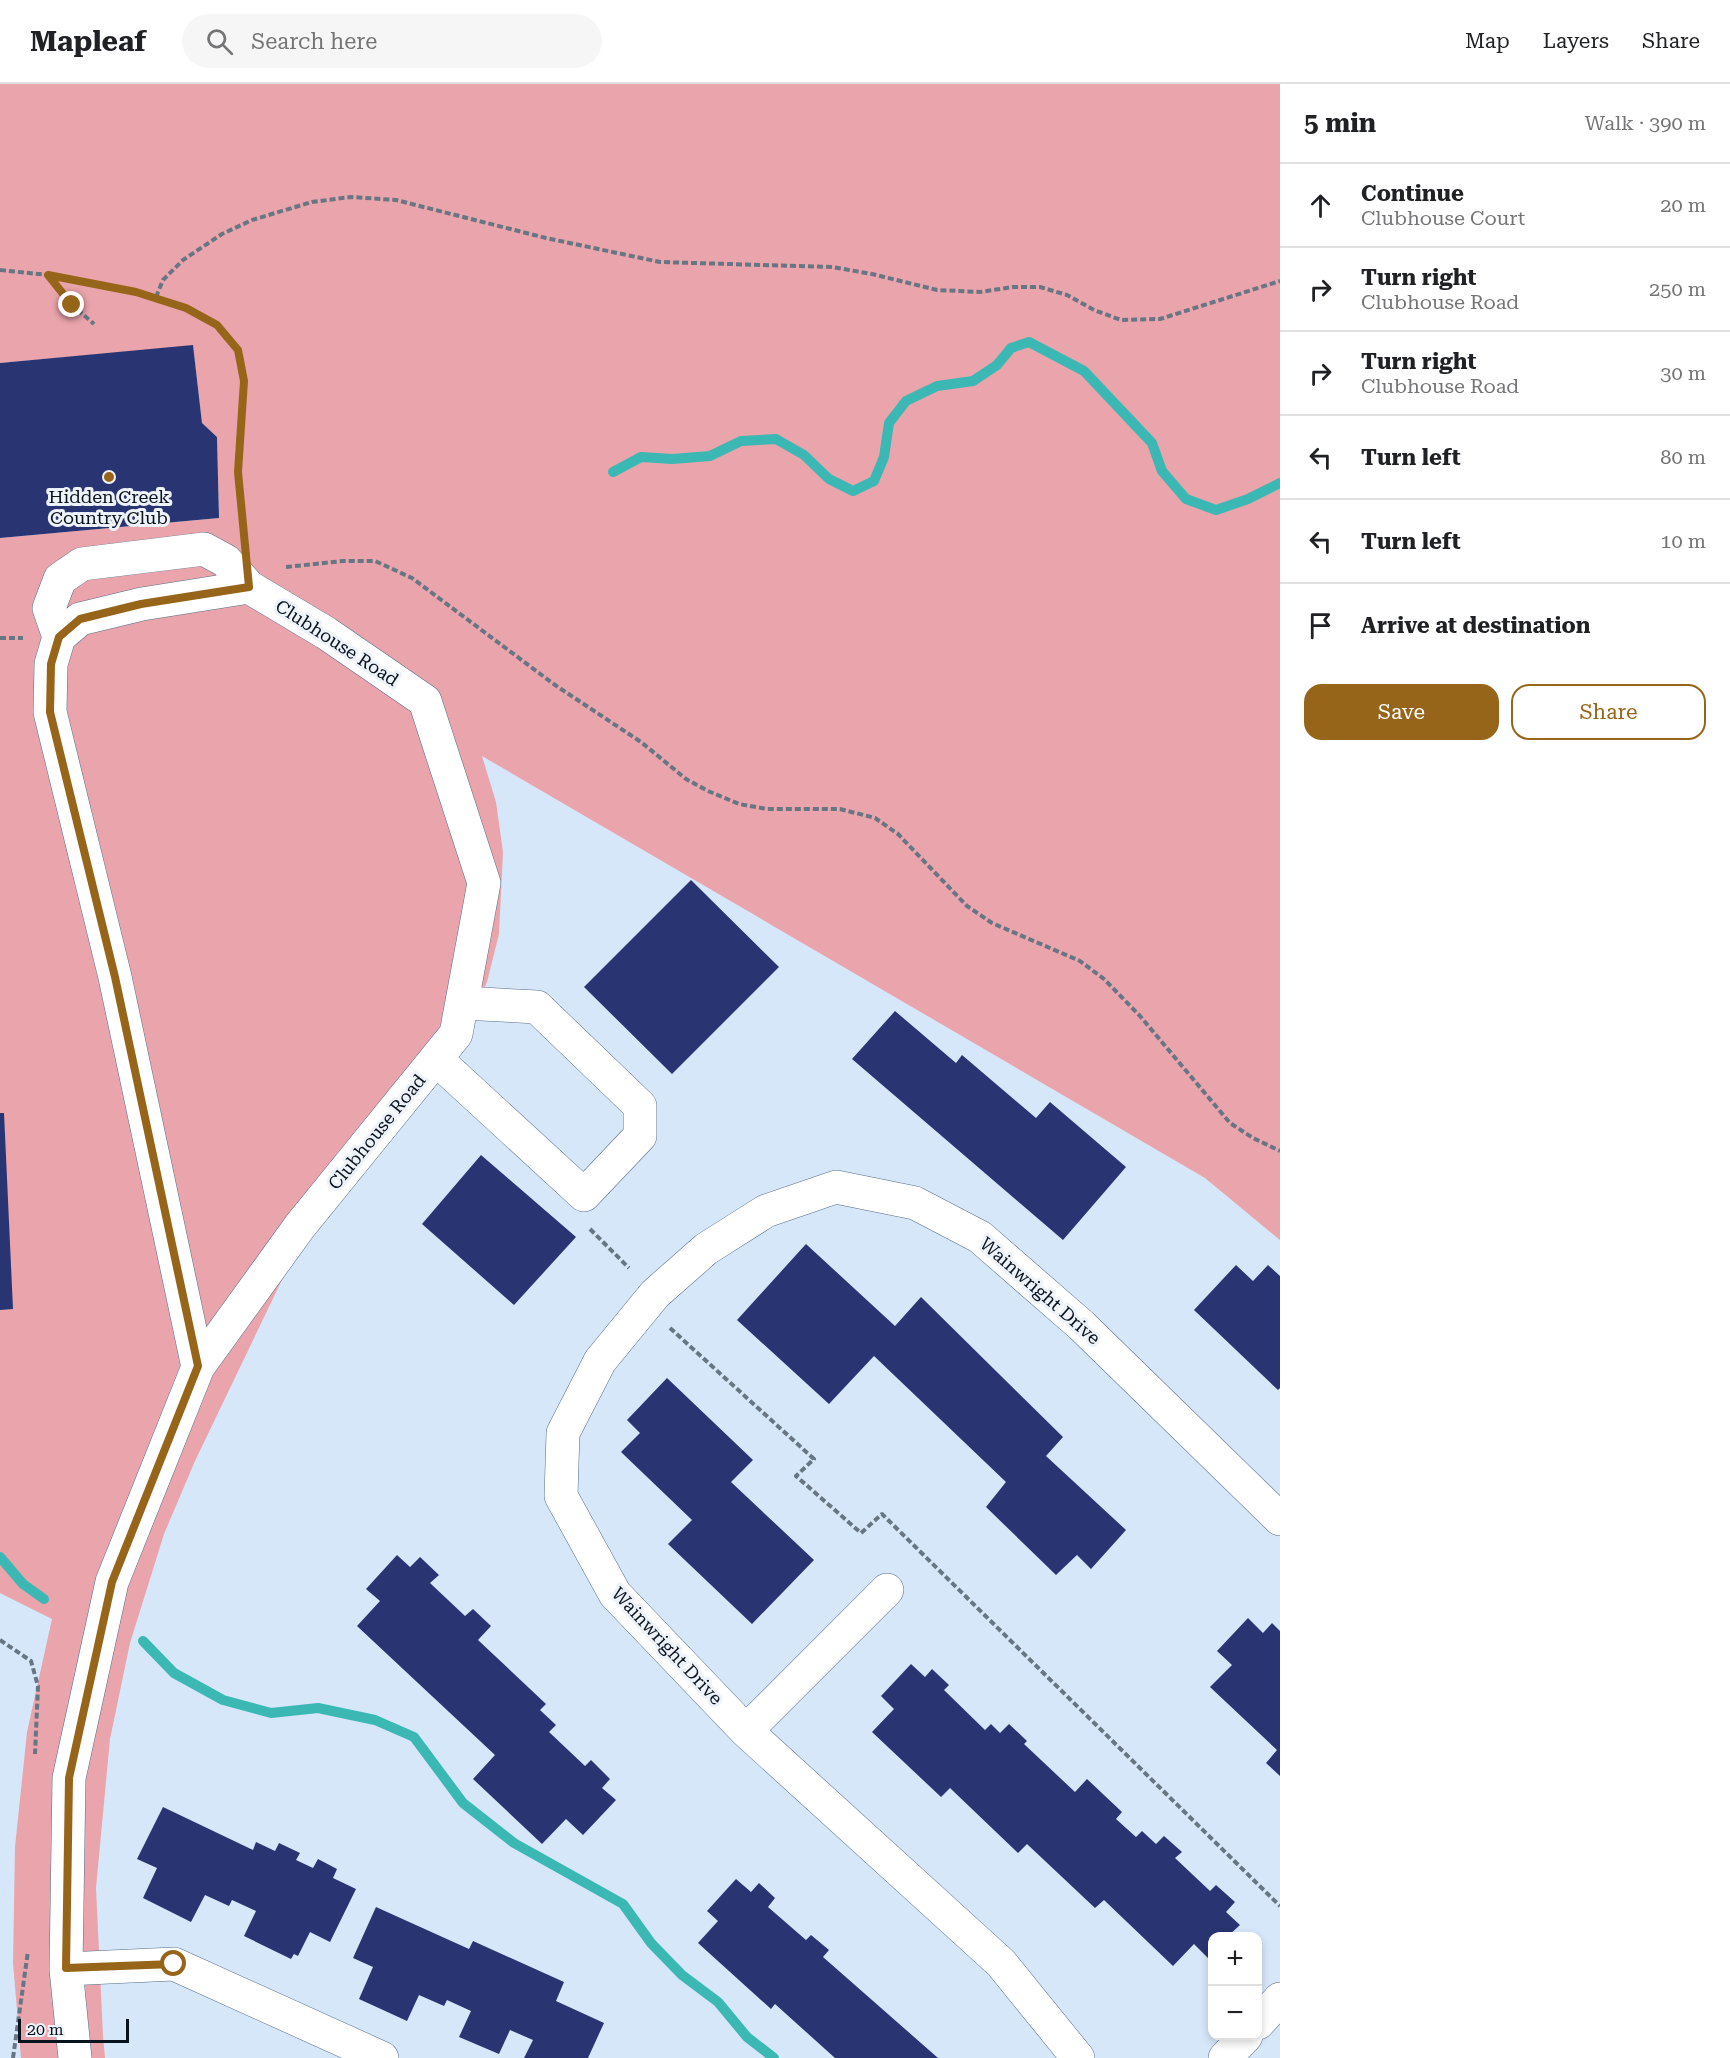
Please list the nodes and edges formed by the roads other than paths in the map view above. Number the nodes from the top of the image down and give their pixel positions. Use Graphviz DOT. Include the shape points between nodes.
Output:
graph roads {
  1 [pos="249,587"];
  2 [pos="59,637"];
  3 [pos="462,1003"];
  4 [pos="436,1059"];
  5 [pos="198,1366"];
  6 [pos="1280,1519"];
  7 [pos="887,1590"];
  8 [pos="746,1731"];
  9 [pos="66,1968"];
  10 [pos="1280,1999"];
  11 [pos="1262,2018"];
  12 [pos="1242,2040"];
  13 [pos="75,2058"];
  14 [pos="382,2058"];
  15 [pos="1077,2058"];
  16 [pos="1225,2058"];
  1 -- 2 [label="street" via="141,604 80,619"];
  1 -- 2 [label="street, Clubhouse Road" via="226,561 204,549 82,564 60,579 49,608"];
  1 -- 3 [label="street, Clubhouse Road" via="326,633 425,701 484,884"];
  2 -- 5 [label="street" via="51,664 50,712 115,977"];
  3 -- 4 [label="street, Clubhouse Road" via="456,1035"];
  3 -- 4 [label="street" via="537,1007 640,1106 640,1136 584,1195"];
  4 -- 5 [label="street, Clubhouse Road" via="300,1226"];
  5 -- 9 [label="street, Clubhouse Road" via="112,1582 69,1778"];
  6 -- 8 [label="street, Wainwright Drive" via="1081,1325 980,1237 915,1203 836,1187 766,1211 706,1249 650,1300 600,1361 562,1433 561,1496 615,1594"];
  7 -- 8 [label="street"];
  8 -- 15 [label="street, Wainwright Drive" via="1001,1963"];
  9 -- 13 [label="street, Clubhouse Road"];
  9 -- 14 [label="street" via="174,1964"];
  10 -- 11 [label="street"];
  12 -- 16 [label="street"];
}
